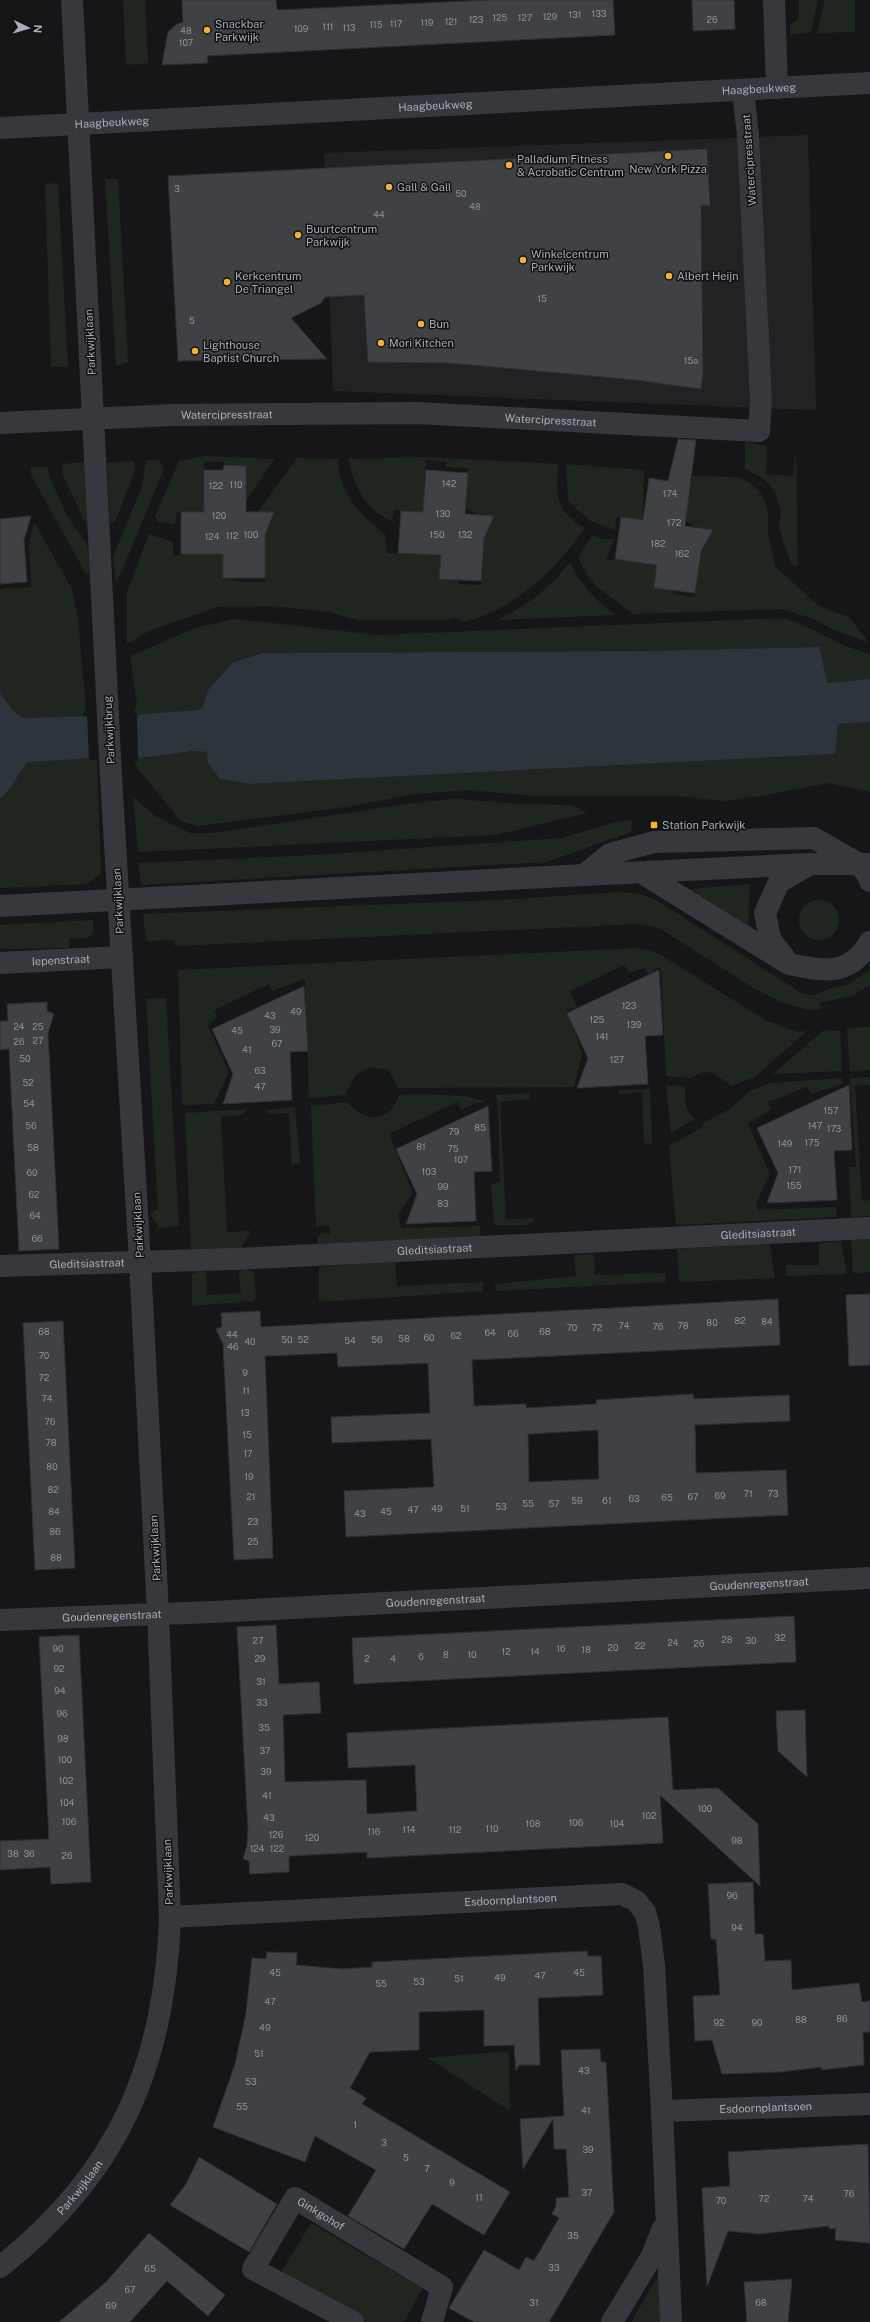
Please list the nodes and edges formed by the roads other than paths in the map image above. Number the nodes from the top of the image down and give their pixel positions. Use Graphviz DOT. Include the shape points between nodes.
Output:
graph roads {
  1 [pos="72,0"];
  2 [pos="774,0"];
  3 [pos="870,83"];
  4 [pos="777,88"];
  5 [pos="743,90"];
  6 [pos="78,124"];
  7 [pos="0,128"];
  8 [pos="94,419"];
  9 [pos="0,423"];
  10 [pos="107,684"];
  11 [pos="111,776"];
  12 [pos="810,864"];
  13 [pos="866,870"];
  14 [pos="642,873"];
  15 [pos="584,875"];
  16 [pos="118,899"];
  17 [pos="0,906"];
  18 [pos="870,942"];
  19 [pos="122,958"];
  20 [pos="0,963"];
  21 [pos="789,964"];
  22 [pos="870,1228"];
  23 [pos="140,1262"];
  24 [pos="0,1266"];
  25 [pos="870,1578"];
  26 [pos="158,1613"];
  27 [pos="0,1620"];
  28 [pos="170,1917"];
  29 [pos="870,2104"];
  30 [pos="662,2111"];
  31 [pos="666,2220"];
  32 [pos="0,2267"];
  33 [pos="353,2322"];
  34 [pos="432,2322"];
  35 [pos="612,2322"];
  36 [pos="671,2322"];
  1 -- 6 [label="street, Parkwijklaan"];
  2 -- 4 [label="street"];
  3 -- 4 [label="street, Haagbeukweg"];
  4 -- 5 [label="street, Haagbeukweg"];
  5 -- 6 [label="street, Haagbeukweg"];
  5 -- 8 [label="street, Watercipresstraat" via="750,169 761,401 759,431 417,413 174,415"];
  6 -- 7 [label="street, Haagbeukweg"];
  6 -- 8 [label="street, Parkwijklaan"];
  8 -- 9 [label="street, Watercipresstraat"];
  8 -- 10 [label="street, Parkwijklaan"];
  10 -- 11 [label="street, Parkwijkbrug"];
  11 -- 16 [label="street, Parkwijklaan"];
  12 -- 13 [label="street"];
  12 -- 14 [label="street"];
  12 -- 21 [label="street" via="779,882 765,913 770,939"];
  13 -- 15 [label="street" via="814,838 654,842 610,854"];
  14 -- 15 [label="street"];
  14 -- 21 [label="street"];
  15 -- 16 [label="street"];
  16 -- 17 [label="street"];
  16 -- 19 [label="street, Parkwijklaan"];
  18 -- 21 [label="street" via="854,962 835,970"];
  19 -- 20 [label="street, Iepenstraat"];
  19 -- 23 [label="street, Parkwijklaan"];
  22 -- 23 [label="street, Gleditsiastraat" via="511,1247"];
  23 -- 24 [label="street, Gleditsiastraat"];
  23 -- 26 [label="street, Parkwijklaan"];
  25 -- 26 [label="street, Goudenregenstraat"];
  26 -- 27 [label="street, Goudenregenstraat"];
  26 -- 28 [label="street, Parkwijklaan"];
  28 -- 30 [label="street, Esdoornplantsoen" via="622,1894 636,1901 645,1912 649,1927 654,1965"];
  28 -- 32 [label="street, Parkwijklaan" via="166,1986 156,2034 145,2070 120,2130 107,2153 66,2207"];
  29 -- 30 [label="street, Esdoornplantsoen"];
  30 -- 31 [label="street, Esdoornplantsoen"];
  31 -- 35 [label="street, Esdoornplantsoen" via="652,2256"];
  31 -- 36 [label="street, Esdoornplantsoen"];
  33 -- 34 [label="street, Ginkgohof" via="253,2269 295,2198 442,2287"];
}
